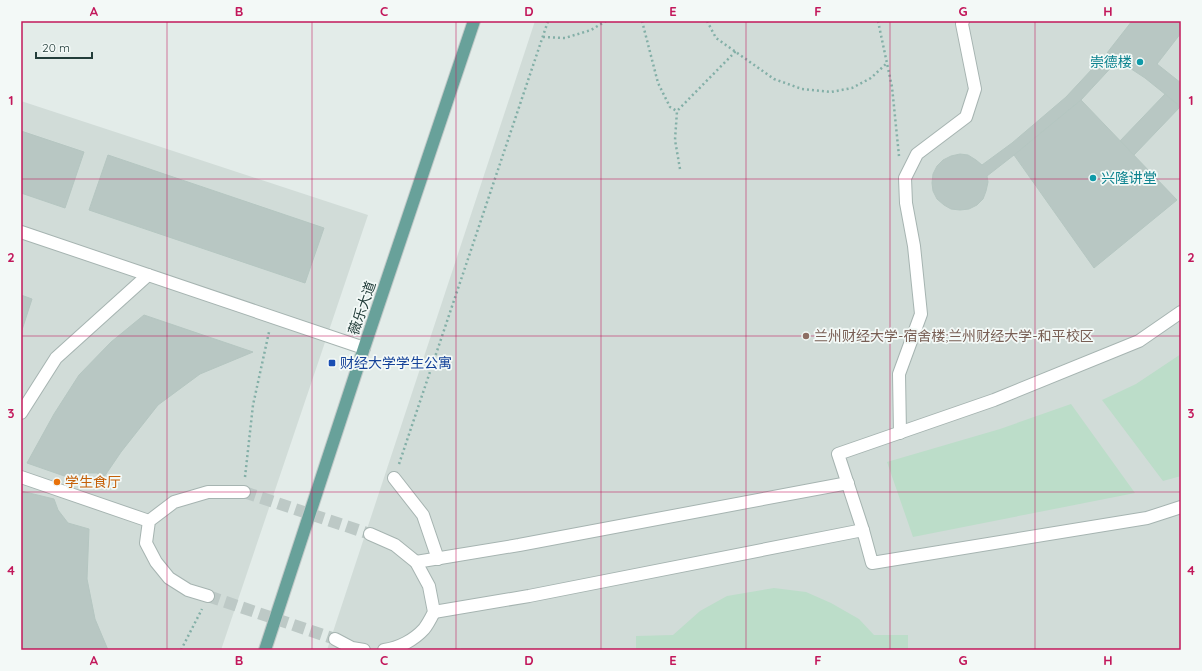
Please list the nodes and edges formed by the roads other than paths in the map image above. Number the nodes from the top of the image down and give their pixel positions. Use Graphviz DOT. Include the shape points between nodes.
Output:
graph roads {
  1 [pos="474,21"];
  2 [pos="963,21"];
  3 [pos="21,232"];
  4 [pos="148,275"];
  5 [pos="1181,312"];
  6 [pos="364,348"];
  7 [pos="21,413"];
  8 [pos="900,433"];
  9 [pos="21,477"];
  10 [pos="394,478"];
  11 [pos="848,483"];
  12 [pos="244,492"];
  13 [pos="1179,512"];
  14 [pos="150,520"];
  15 [pos="863,530"];
  16 [pos="370,534"];
  17 [pos="438,559"];
  18 [pos="416,562"];
  19 [pos="208,596"];
  20 [pos="434,612"];
  21 [pos="335,639"];
  22 [pos="265,650"];
  23 [pos="364,650"];
  24 [pos="384,650"];
  1 -- 6 [label="main road, 薇乐大道"];
  2 -- 8 [label="street" via="975,89 966,118 917,154 905,178 921,314 899,374"];
  3 -- 4 [label="street"];
  4 -- 6 [label="street"];
  4 -- 7 [label="street" via="56,358"];
  5 -- 8 [label="street" via="1139,341 994,400"];
  6 -- 22 [label="main road, 薇乐大道"];
  8 -- 11 [label="street" via="838,454"];
  9 -- 14 [label="street"];
  10 -- 17 [label="street" via="423,515"];
  11 -- 15 [label="street"];
  11 -- 17 [label="street"];
  12 -- 14 [label="street" via="208,492 174,502"];
  13 -- 15 [label="street" via="872,563"];
  14 -- 19 [label="street" via="146,543 156,562 170,578 188,590"];
  15 -- 20 [label="street" via="529,596"];
  16 -- 18 [label="street" via="396,544"];
  17 -- 18 [label="street"];
  18 -- 20 [label="street" via="429,586"];
  20 -- 24 [label="street" via="424,629 409,642"];
  21 -- 23 [label="street" via="352,648"];
}
